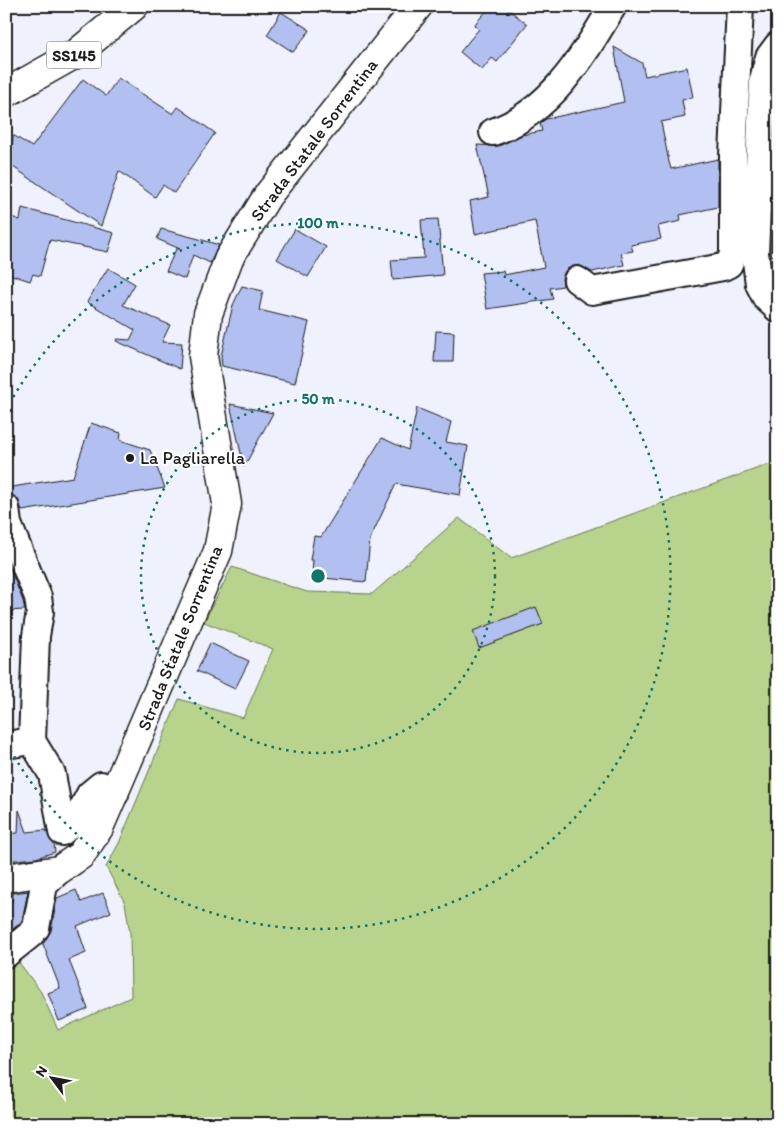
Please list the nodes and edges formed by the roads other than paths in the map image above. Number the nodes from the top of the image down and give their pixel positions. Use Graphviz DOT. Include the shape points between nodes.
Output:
graph roads {
  1 [pos="134,6"];
  2 [pos="418,6"];
  3 [pos="613,6"];
  4 [pos="740,6"];
  5 [pos="778,44"];
  6 [pos="6,93"];
  7 [pos="493,132"];
  8 [pos="577,280"];
  9 [pos="778,309"];
  10 [pos="6,508"];
  11 [pos="32,740"];
  12 [pos="6,745"];
  13 [pos="114,794"];
  14 [pos="59,870"];
  15 [pos="6,878"];
  16 [pos="6,954"];
  1 -- 6 [label="main road, SS145" via="77,53"];
  2 -- 13 [label="main road, Strada Statale Sorrentina" via="268,195 226,268 208,314 203,356 227,504 218,551"];
  3 -- 7 [label="lane" via="589,46 549,97 512,126"];
  4 -- 8 [label="lane" via="733,155 733,254 728,264 592,291"];
  5 -- 9 [label="lane" via="769,57 764,80 755,253 759,284 766,298"];
  10 -- 11 [label="lane" via="8,524 38,597 40,612"];
  11 -- 12 [label="lane"];
  11 -- 13 [label="lane" via="52,774 62,832 78,817 90,794 101,786"];
  13 -- 14 [label="main road, Strada Statale Sorrentina" via="99,828 81,855"];
  14 -- 15 [label="main road, Strada Statale Sorrentina"];
  14 -- 16 [label="lane" via="44,885 36,928"];
}
